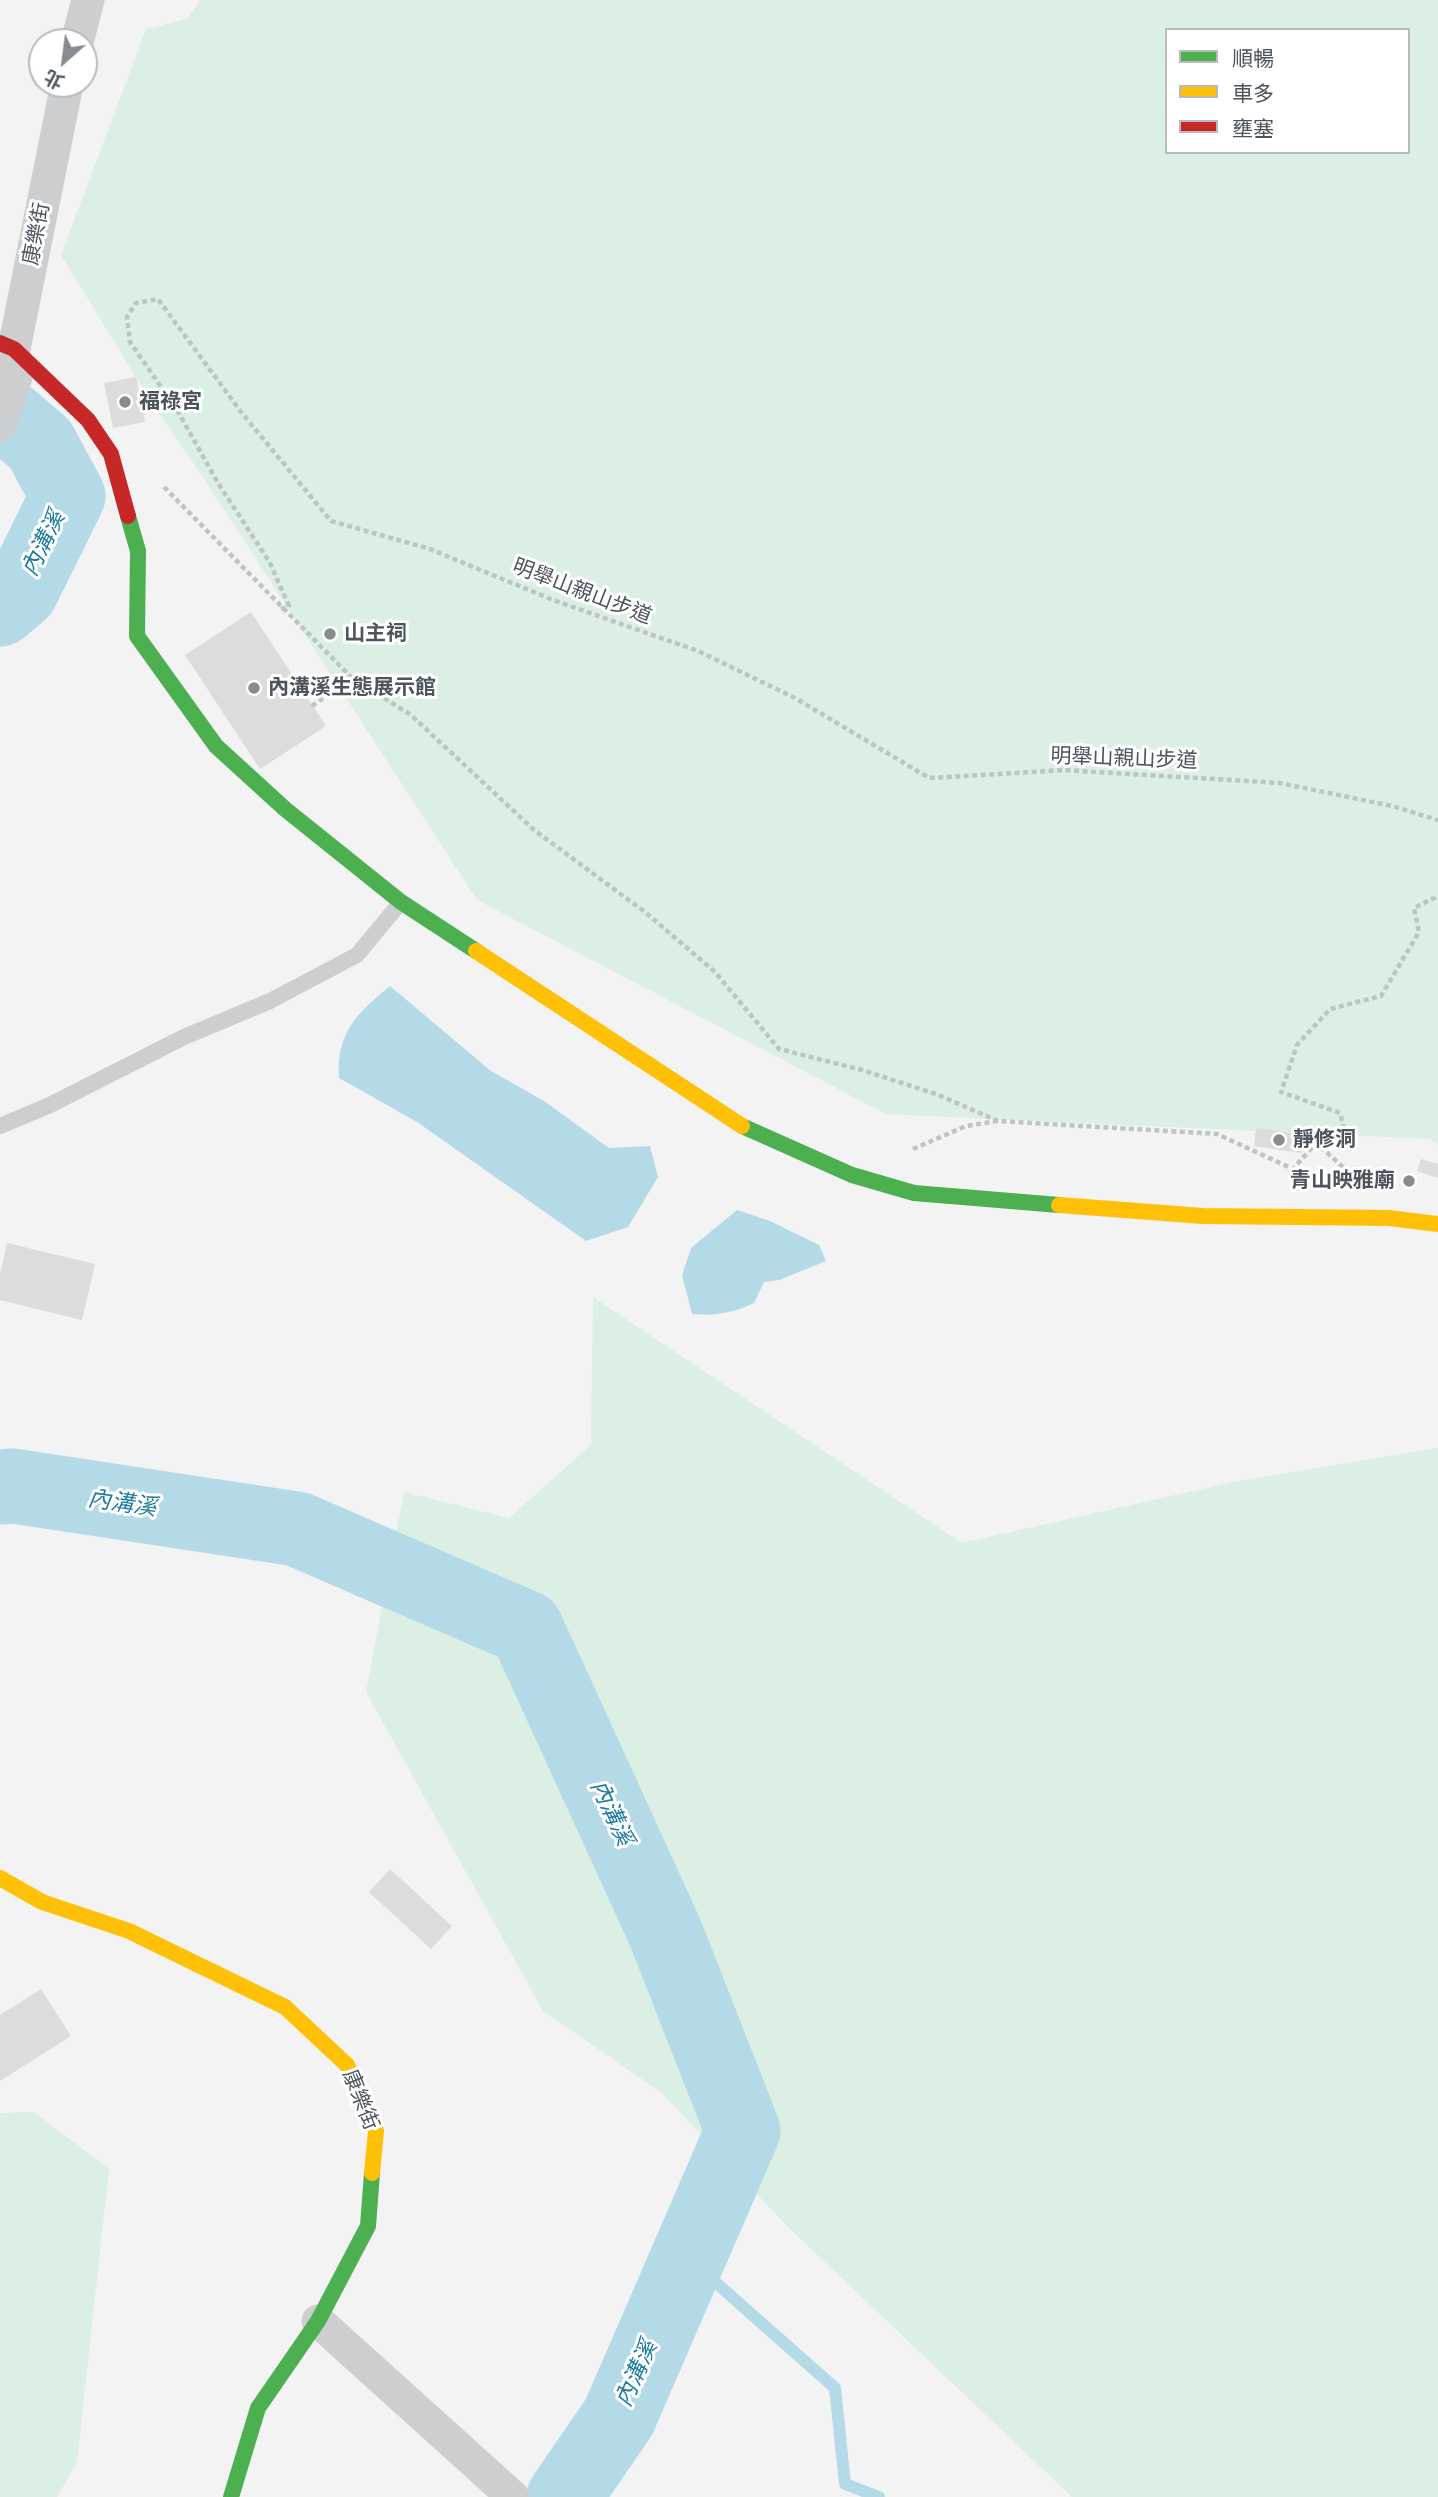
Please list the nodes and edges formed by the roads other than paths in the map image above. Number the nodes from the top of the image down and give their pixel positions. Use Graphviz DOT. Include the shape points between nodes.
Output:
graph roads {
  1 [pos="88,0"];
  2 [pos="81,28"];
  3 [pos="64,98"];
  4 [pos="7,346"];
  5 [pos="0,425"];
  6 [pos="401,902"];
  7 [pos="0,1126"];
  8 [pos="1438,1224"];
  9 [pos="0,1878"];
  10 [pos="318,2321"];
  11 [pos="504,2487"];
  12 [pos="231,2497"];
  1 -- 2 [label="street"];
  3 -- 4 [label="street, 康樂街"];
  4 -- 5 [label="street, 康樂街" via="14,384"];
  4 -- 6 [label="street" via="88,420 111,454 138,551 137,636 216,746"];
  6 -- 7 [label="lane" via="357,955 271,1001 184,1037"];
  6 -- 8 [label="street" via="754,1134 852,1175 914,1193 1203,1216 1389,1218"];
  9 -- 10 [label="street, 康樂街" via="42,1902 129,1931 285,2007 347,2065 376,2131 368,2226"];
  10 -- 11 [label="street"];
  10 -- 12 [label="street, 康樂街" via="258,2408"];
}
